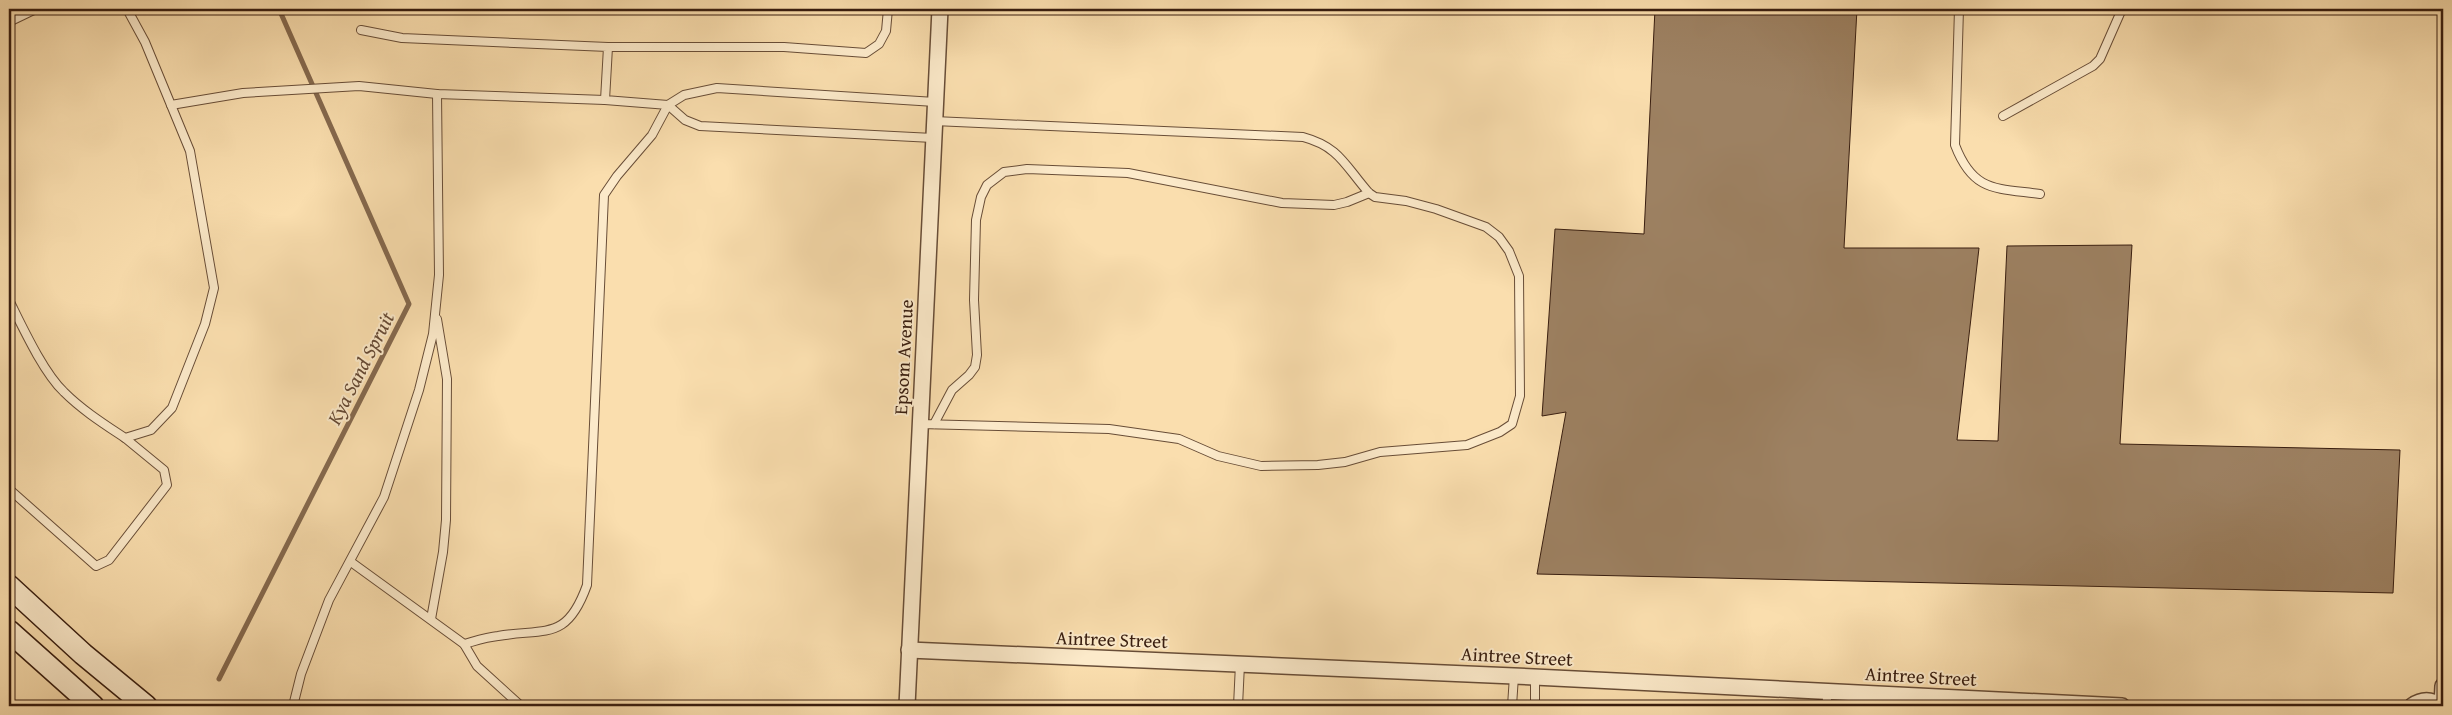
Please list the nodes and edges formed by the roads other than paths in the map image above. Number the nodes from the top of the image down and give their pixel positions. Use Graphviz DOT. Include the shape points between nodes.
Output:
graph roads {
  1 [pos="36,9"];
  2 [pos="127,9"];
  3 [pos="888,9"];
  4 [pos="940,9"];
  5 [pos="1959,9"];
  6 [pos="2122,9"];
  7 [pos="9,22"];
  8 [pos="361,30"];
  9 [pos="608,47"];
  10 [pos="437,94"];
  11 [pos="605,100"];
  12 [pos="936,102"];
  13 [pos="171,105"];
  14 [pos="668,105"];
  15 [pos="2003,116"];
  16 [pos="934,121"];
  17 [pos="933,138"];
  18 [pos="1369,193"];
  19 [pos="2040,194"];
  20 [pos="9,300"];
  21 [pos="435,310"];
  22 [pos="927,424"];
  23 [pos="125,438"];
  24 [pos="9,489"];
  25 [pos="351,562"];
  26 [pos="9,586"];
  27 [pos="431,619"];
  28 [pos="9,631"];
  29 [pos="464,644"];
  30 [pos="909,650"];
  31 [pos="1240,664"];
  32 [pos="1514,676"];
  33 [pos="1536,677"];
  34 [pos="2443,686"];
  35 [pos="1827,699"];
  36 [pos="2074,705"];
  37 [pos="93,706"];
  38 [pos="146,706"];
  39 [pos="293,706"];
  40 [pos="521,706"];
  41 [pos="907,706"];
  42 [pos="1238,706"];
  43 [pos="1512,706"];
  44 [pos="1535,706"];
  45 [pos="2122,706"];
  46 [pos="2412,706"];
  47 [pos="2441,706"];
  1 -- 7 [label="lane"];
  2 -- 13 [label="lane"];
  3 -- 9 [label="lane" via="886,31 880,44 866,54 784,47"];
  4 -- 12 [label="street, Epsom Avenue"];
  5 -- 19 [label="lane" via="1955,145 1962,162 1972,176 1989,187"];
  6 -- 15 [label="lane" via="2094,66"];
  8 -- 9 [label="lane" via="402,38"];
  9 -- 11 [label="lane"];
  10 -- 11 [label="lane"];
  10 -- 13 [label="lane" via="359,86 243,92"];
  10 -- 21 [label="lane" via="439,275"];
  11 -- 14 [label="lane"];
  12 -- 14 [label="lane" via="717,88 684,95"];
  12 -- 16 [label="street, Epsom Avenue"];
  13 -- 23 [label="lane" via="190,151 214,288 205,324 172,408 151,430"];
  14 -- 17 [label="lane" via="685,120 700,126"];
  14 -- 29 [label="lane" via="652,135 604,195 587,585 581,602 563,624 547,632 498,636"];
  16 -- 17 [label="street, Epsom Avenue"];
  16 -- 18 [label="lane" via="1303,137 1322,142 1332,149"];
  17 -- 22 [label="street, Epsom Avenue"];
  18 -- 22 [label="lane" via="1334,205 1282,204 1128,173 1027,169 1004,172 987,185 976,220 975,367 952,390"];
  18 -- 22 [label="lane" via="1436,209 1486,227 1510,251 1519,276 1520,396 1512,424 1500,432 1467,445 1380,452 1345,462 1318,465 1261,466 1218,456 1179,439 1118,431"];
  20 -- 23 [label="lane" via="34,350 62,390"];
  21 -- 25 [label="lane" via="433,334 419,390 387,488"];
  21 -- 27 [label="lane" via="447,379 446,520"];
  22 -- 30 [label="street, Epsom Avenue"];
  23 -- 24 [label="lane" via="164,470 167,485 109,560 96,566"];
  25 -- 27 [label="lane"];
  25 -- 39 [label="lane" via="329,600 301,674"];
  26 -- 38 [label="main road"];
  27 -- 29 [label="lane"];
  28 -- 37 [label="main road"];
  29 -- 40 [label="lane" via="477,666"];
  30 -- 31 [label="street, Aintree Street"];
  30 -- 41 [label="street, Epsom Avenue"];
  31 -- 32 [label="street, Aintree Street"];
  31 -- 42 [label="lane"];
  32 -- 33 [label="street, Aintree Street"];
  32 -- 43 [label="lane"];
  33 -- 35 [label="street, Aintree Street"];
  33 -- 44 [label="lane"];
  34 -- 47 [label="street"];
  35 -- 36 [label="street, Aintree Street"];
  36 -- 45 [label="street, Aintree Street"];
  46 -- 47 [label="street" via="2429,700"];
}
